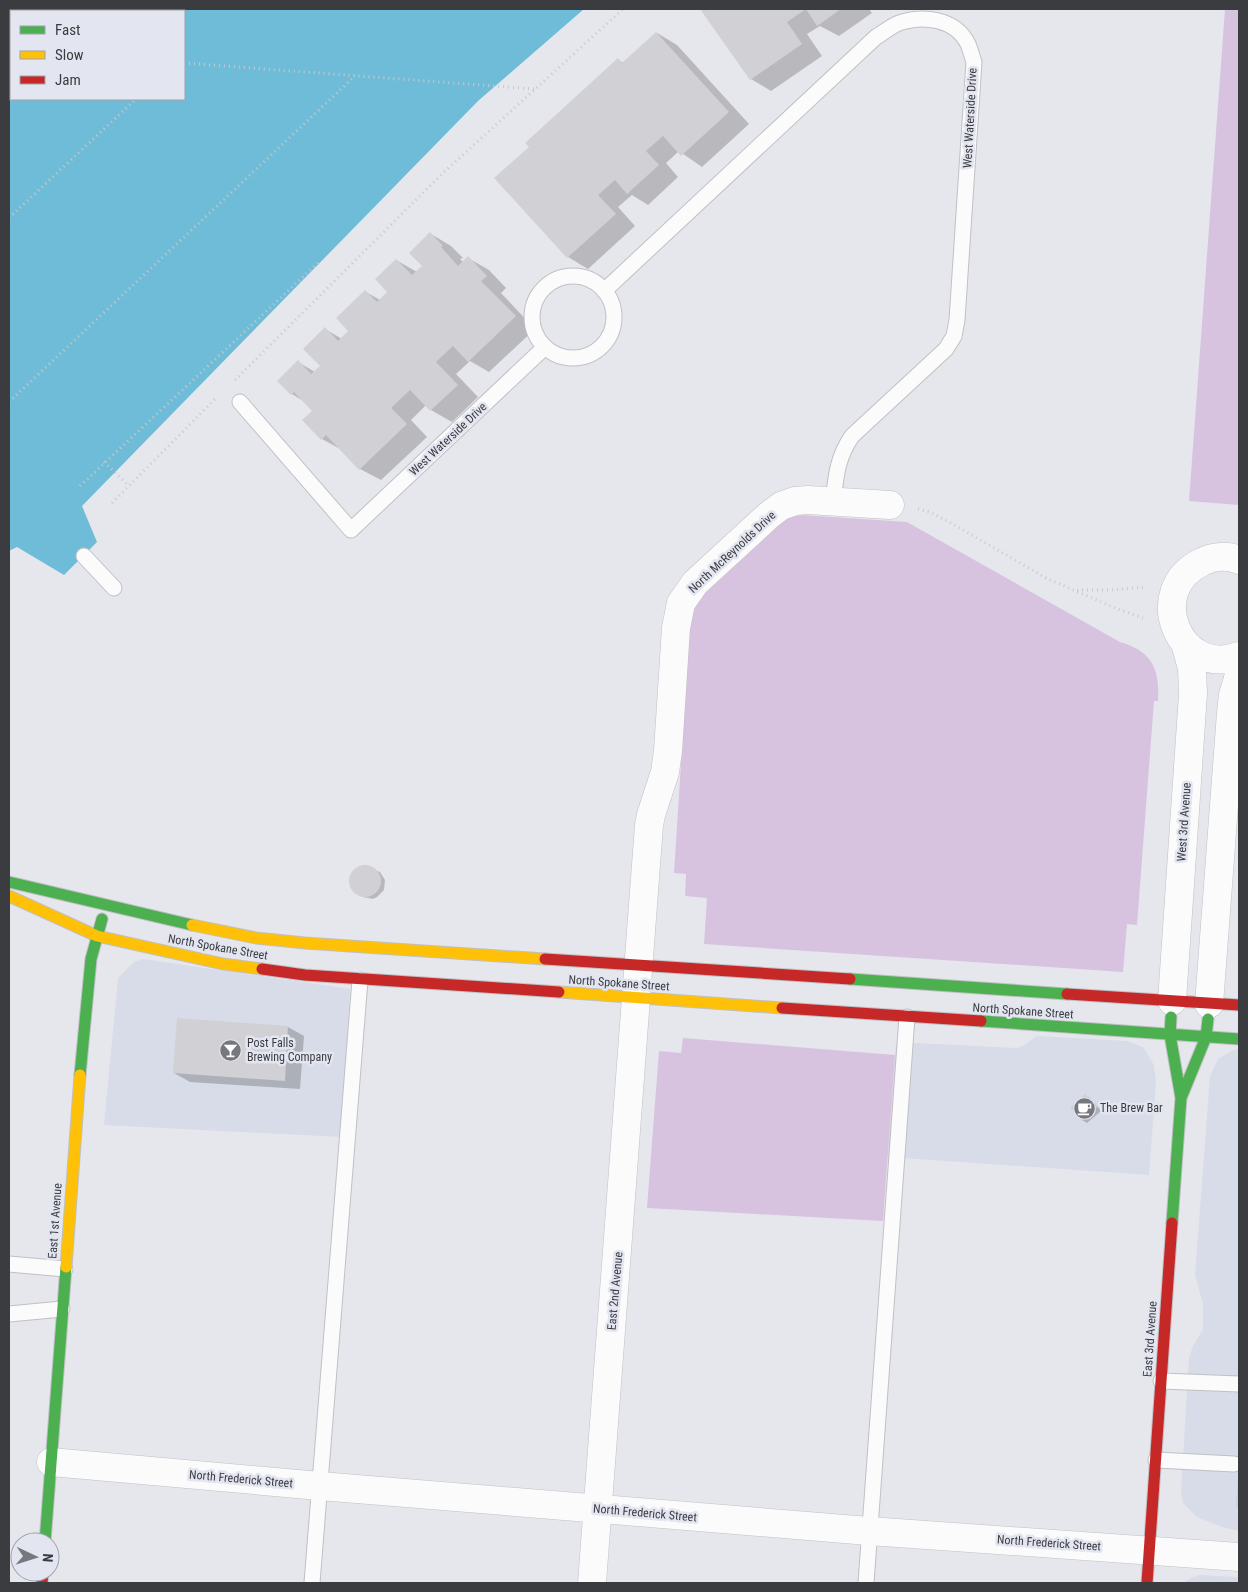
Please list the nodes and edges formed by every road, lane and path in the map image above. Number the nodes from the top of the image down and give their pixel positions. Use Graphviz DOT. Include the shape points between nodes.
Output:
graph roads {
  1 [pos="623,9"];
  2 [pos="185,63"];
  3 [pos="355,76"];
  4 [pos="535,89"];
  5 [pos="135,100"];
  6 [pos="9,218"];
  7 [pos="320,261"];
  8 [pos="604,291"];
  9 [pos="545,347"];
  10 [pos="233,382"];
  11 [pos="219,395"];
  12 [pos="9,402"];
  13 [pos="240,402"];
  14 [pos="104,462"];
  15 [pos="80,486"];
  16 [pos="129,486"];
  17 [pos="833,502"];
  18 [pos="112,503"];
  19 [pos="890,505"];
  20 [pos="84,556"];
  21 [pos="1239,560"];
  22 [pos="1183,575"];
  23 [pos="114,588"];
  24 [pos="1072,589"];
  25 [pos="1182,639"];
  26 [pos="1239,656"];
  27 [pos="1239,676"];
  28 [pos="9,882"];
  29 [pos="9,896"];
  30 [pos="106,904"];
  31 [pos="97,936"];
  32 [pos="638,966"];
  33 [pos="360,980"];
  34 [pos="636,998"];
  35 [pos="1172,1001"];
  36 [pos="1209,1004"];
  37 [pos="1239,1005"];
  38 [pos="908,1017"];
  39 [pos="1170,1035"];
  40 [pos="1206,1037"];
  41 [pos="1239,1039"];
  42 [pos="1182,1098"];
  43 [pos="9,1264"];
  44 [pos="65,1269"];
  45 [pos="62,1309"];
  46 [pos="9,1314"];
  47 [pos="1161,1381"];
  48 [pos="1239,1384"];
  49 [pos="1156,1460"];
  50 [pos="51,1462"];
  51 [pos="1234,1464"];
  52 [pos="320,1486"];
  53 [pos="597,1509"];
  54 [pos="869,1531"];
  55 [pos="46,1532"];
  56 [pos="1149,1550"];
  57 [pos="1239,1557"];
  58 [pos="312,1583"];
  59 [pos="592,1583"];
  60 [pos="866,1583"];
  61 [pos="1147,1583"];
  1 -- 4 [label="path"];
  2 -- 3 [label="path"];
  3 -- 4 [label="path"];
  3 -- 12 [label="path"];
  4 -- 10 [label="path" via="442,174"];
  5 -- 6 [label="path"];
  7 -- 14 [label="path"];
  8 -- 9 [label="lane" via="610,302 613,326 601,347 579,358 567,358"];
  8 -- 9 [label="lane" via="594,282 569,276 545,287 532,311 536,337"];
  8 -- 17 [label="lane, West Waterside Drive" via="876,37 898,24 920,18 940,20 956,30 967,42 974,62 954,336 946,349 852,436 838,464"];
  9 -- 13 [label="lane, West Waterside Drive" via="351,530"];
  11 -- 16 [label="path"];
  14 -- 15 [label="path"];
  14 -- 16 [label="path"];
  16 -- 18 [label="path"];
  17 -- 19 [label="street, North McReynolds Drive"];
  17 -- 32 [label="street, North McReynolds Drive" via="795,501 782,506 694,583 681,603 676,628 668,751 651,815"];
  19 -- 24 [label="path" via="930,512 1031,571"];
  20 -- 23 [label="lane"];
  21 -- 22 [label="street" via="1208,559"];
  22 -- 24 [label="path" via="1164,583 1127,589"];
  22 -- 25 [label="street, West 3rd Avenue" via="1176,586 1171,610 1173,623"];
  24 -- 25 [label="path" via="1161,624"];
  25 -- 26 [label="street" via="1202,656 1224,660"];
  25 -- 35 [label="street, West 3rd Avenue" via="1192,668 1193,694"];
  27 -- 36 [label="street" via="1231,713"];
  28 -- 30 [label="main road, North Spokane Street"];
  29 -- 31 [label="main road, North Spokane Street"];
  30 -- 31 [label="main road, East 1st Avenue"];
  30 -- 32 [label="main road, North Spokane Street" via="256,938"];
  31 -- 33 [label="main road, North Spokane Street" via="223,964"];
  31 -- 44 [label="main road, East 1st Avenue" via="85,1012"];
  32 -- 34 [label="street, North McReynolds Drive"];
  32 -- 35 [label="main road, North Spokane Street"];
  33 -- 34 [label="main road, North Spokane Street"];
  33 -- 52 [label="lane"];
  34 -- 38 [label="main road, North Spokane Street"];
  34 -- 53 [label="street, East 2nd Avenue"];
  35 -- 36 [label="main road, North Spokane Street"];
  35 -- 39 [label="main road, East 3rd Avenue"];
  36 -- 37 [label="main road, North Spokane Street"];
  36 -- 40 [label="main road, East 3rd Avenue"];
  38 -- 39 [label="main road, North Spokane Street"];
  38 -- 54 [label="lane"];
  39 -- 40 [label="main road, North Spokane Street"];
  39 -- 42 [label="main road, East 3rd Avenue"];
  40 -- 41 [label="main road, North Spokane Street"];
  40 -- 42 [label="main road, East 3rd Avenue"];
  42 -- 47 [label="main road, East 3rd Avenue"];
  43 -- 44 [label="lane"];
  44 -- 45 [label="main road, East 1st Avenue"];
  45 -- 46 [label="lane"];
  45 -- 50 [label="main road, East 1st Avenue"];
  47 -- 48 [label="lane"];
  47 -- 49 [label="main road, East 3rd Avenue"];
  49 -- 51 [label="lane"];
  49 -- 56 [label="main road, East 3rd Avenue"];
  50 -- 52 [label="street, North Frederick Street"];
  50 -- 55 [label="main road, East 1st Avenue"];
  52 -- 53 [label="street, North Frederick Street"];
  52 -- 58 [label="lane"];
  53 -- 54 [label="street, North Frederick Street"];
  53 -- 59 [label="street, East 2nd Avenue"];
  54 -- 56 [label="street, North Frederick Street"];
  54 -- 60 [label="lane"];
  56 -- 57 [label="street, North Frederick Street"];
  56 -- 61 [label="main road, East 3rd Avenue"];
}
